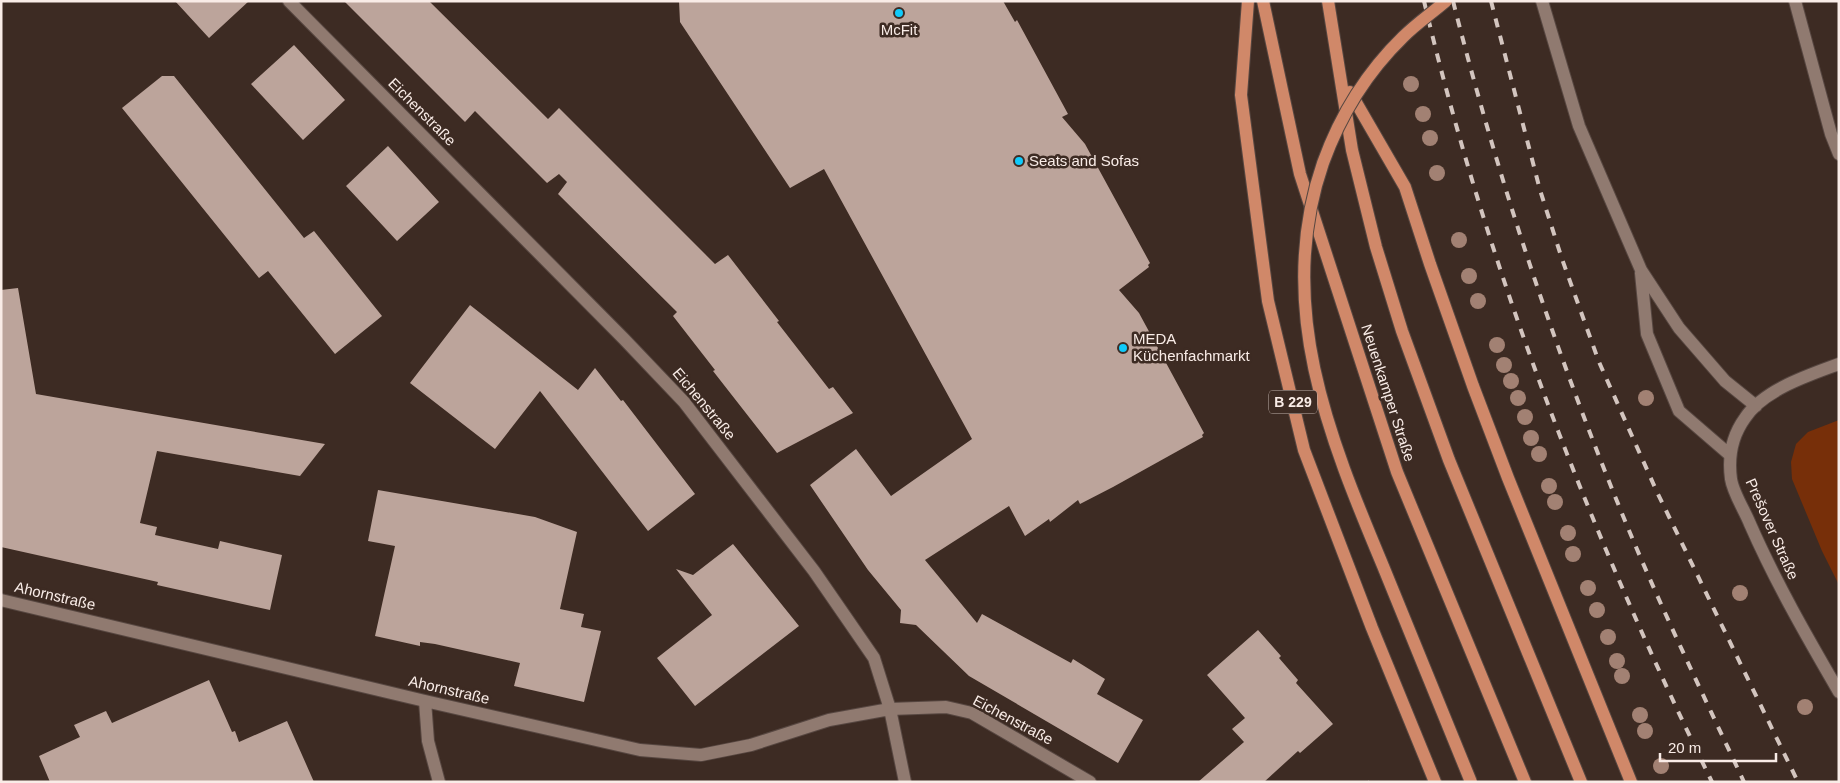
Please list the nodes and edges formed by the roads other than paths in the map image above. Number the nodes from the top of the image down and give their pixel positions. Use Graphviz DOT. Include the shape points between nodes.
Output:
graph roads {
  1 [pos="289,1"];
  2 [pos="1248,1"];
  3 [pos="1263,1"];
  4 [pos="1328,1"];
  5 [pos="1446,1"];
  6 [pos="1542,1"];
  7 [pos="1795,1"];
  8 [pos="1340,75"];
  9 [pos="1839,154"];
  10 [pos="1641,270"];
  11 [pos="1839,364"];
  12 [pos="1756,406"];
  13 [pos="1730,455"];
  14 [pos="1,600"];
  15 [pos="1839,692"];
  16 [pos="425,701"];
  17 [pos="890,709"];
  18 [pos="440,782"];
  19 [pos="905,782"];
  20 [pos="1090,782"];
  21 [pos="1435,782"];
  22 [pos="1471,782"];
  23 [pos="1525,782"];
  24 [pos="1581,782"];
  25 [pos="1631,782"];
  1 -- 17 [label="street, Eichenstraße" via="684,402 852,624 874,658"];
  2 -- 21 [label="main road, B 229" via="1241,95 1268,301 1304,450"];
  3 -- 23 [label="main road, Neuenkamper Straße" via="1300,174 1397,472"];
  4 -- 8 [label="main road"];
  5 -- 22 [label="main road, bridge" via="1393,47 1343,117 1316,184 1306,232 1303,280 1312,356 1338,454"];
  6 -- 10 [label="street" via="1579,126"];
  7 -- 9 [label="street"];
  8 -- 24 [label="main road" via="1352,150 1376,247 1402,330 1449,460"];
  8 -- 25 [label="main road" via="1405,187 1487,423"];
  10 -- 12 [label="street" via="1679,328 1725,381"];
  10 -- 13 [label="street" via="1647,334 1678,411"];
  11 -- 12 [label="street, Prešover Straße" via="1793,382"];
  12 -- 13 [label="street, Prešover Straße" via="1738,428"];
  13 -- 15 [label="street, Prešover Straße" via="1731,480 1766,559 1790,608"];
  14 -- 16 [label="street, Ahornstraße"];
  16 -- 17 [label="street, Ahornstraße" via="640,750 701,755 752,745 830,720"];
  16 -- 18 [label="street" via="428,741"];
  17 -- 19 [label="street"];
  17 -- 20 [label="street, Eichenstraße" via="946,706 972,713"];
}
